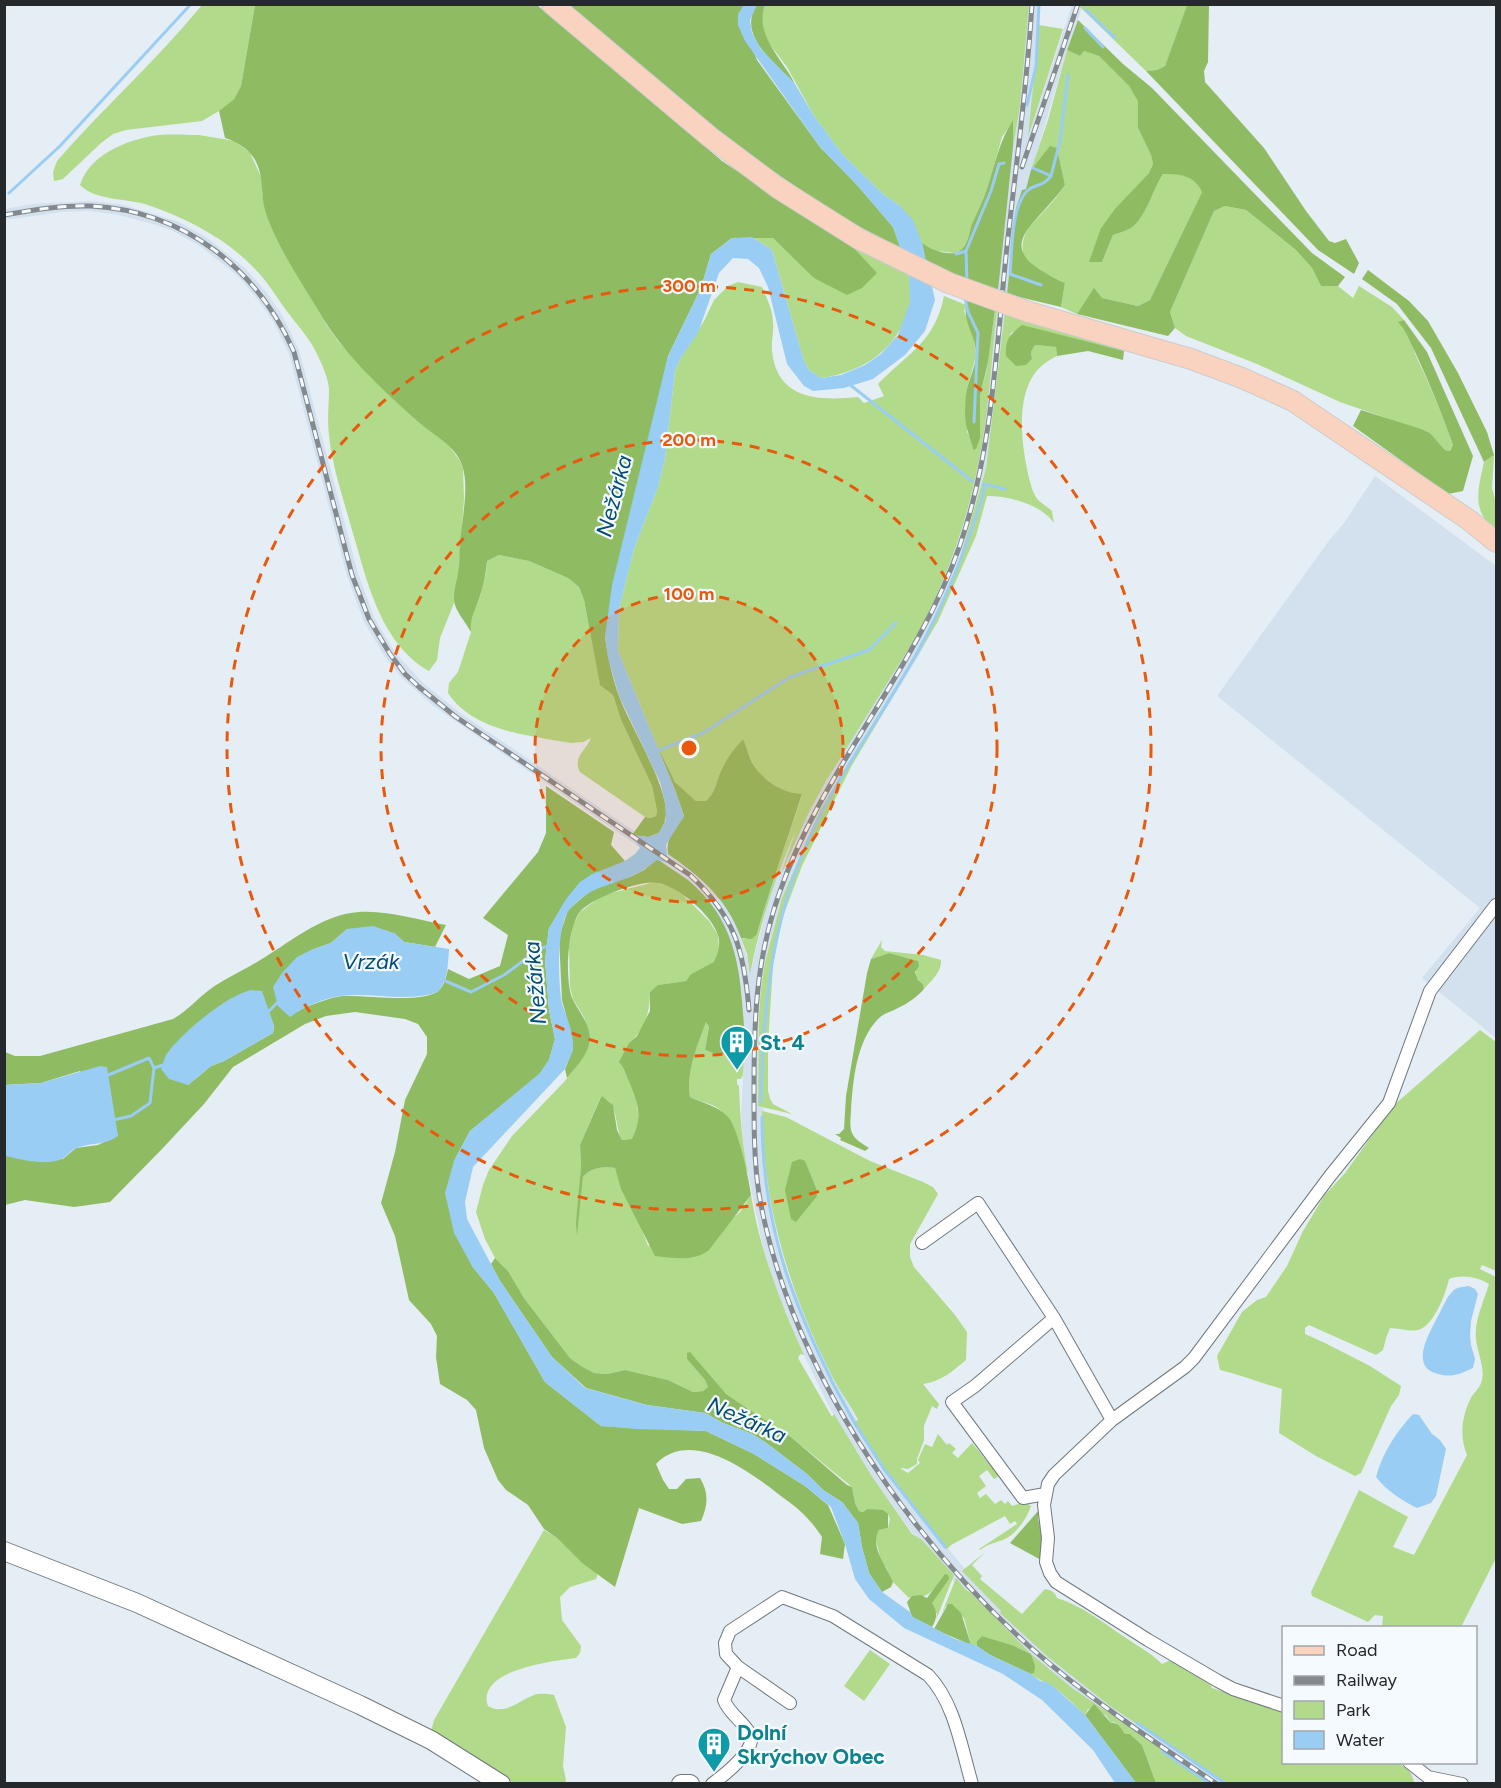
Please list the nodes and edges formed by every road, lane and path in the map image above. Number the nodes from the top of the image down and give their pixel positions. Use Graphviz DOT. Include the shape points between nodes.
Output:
graph roads {
  1 [pos="552,4"];
  2 [pos="1497,542"];
  3 [pos="1497,905"];
  4 [pos="922,1243"];
  5 [pos="1054,1318"];
  6 [pos="1112,1420"];
  7 [pos="1045,1494"];
  8 [pos="4,1551"];
  9 [pos="738,1668"];
  10 [pos="790,1703"];
  11 [pos="1282,1705"];
  12 [pos="1411,1764"];
  13 [pos="731,1778"];
  14 [pos="1426,1780"];
  15 [pos="501,1784"];
  16 [pos="681,1784"];
  17 [pos="690,1784"];
  18 [pos="712,1784"];
  19 [pos="972,1784"];
  20 [pos="1462,1784"];
  1 -- 2 [label="main road, bridge" via="710,137 778,188 859,239 949,283 1029,312 1191,359 1293,400"];
  3 -- 6 [label="street" via="1430,991 1389,1103 1194,1358"];
  4 -- 5 [label="street" via="978,1203"];
  5 -- 6 [label="street"];
  5 -- 7 [label="street" via="952,1402 1023,1498"];
  6 -- 7 [label="street" via="1054,1475"];
  7 -- 11 [label="street" via="1046,1562 1056,1581 1218,1681"];
  8 -- 15 [label="street" via="136,1603 360,1705 430,1740"];
  9 -- 10 [label="street"];
  9 -- 13 [label="street" via="724,1700 751,1735 751,1743"];
  9 -- 19 [label="street" via="726,1654 730,1631 782,1597 833,1616 913,1664 940,1687"];
  12 -- 14 [label="street"];
  13 -- 18 [label="street"];
  14 -- 20 [label="street"];
  16 -- 17 [label="street"];
}
